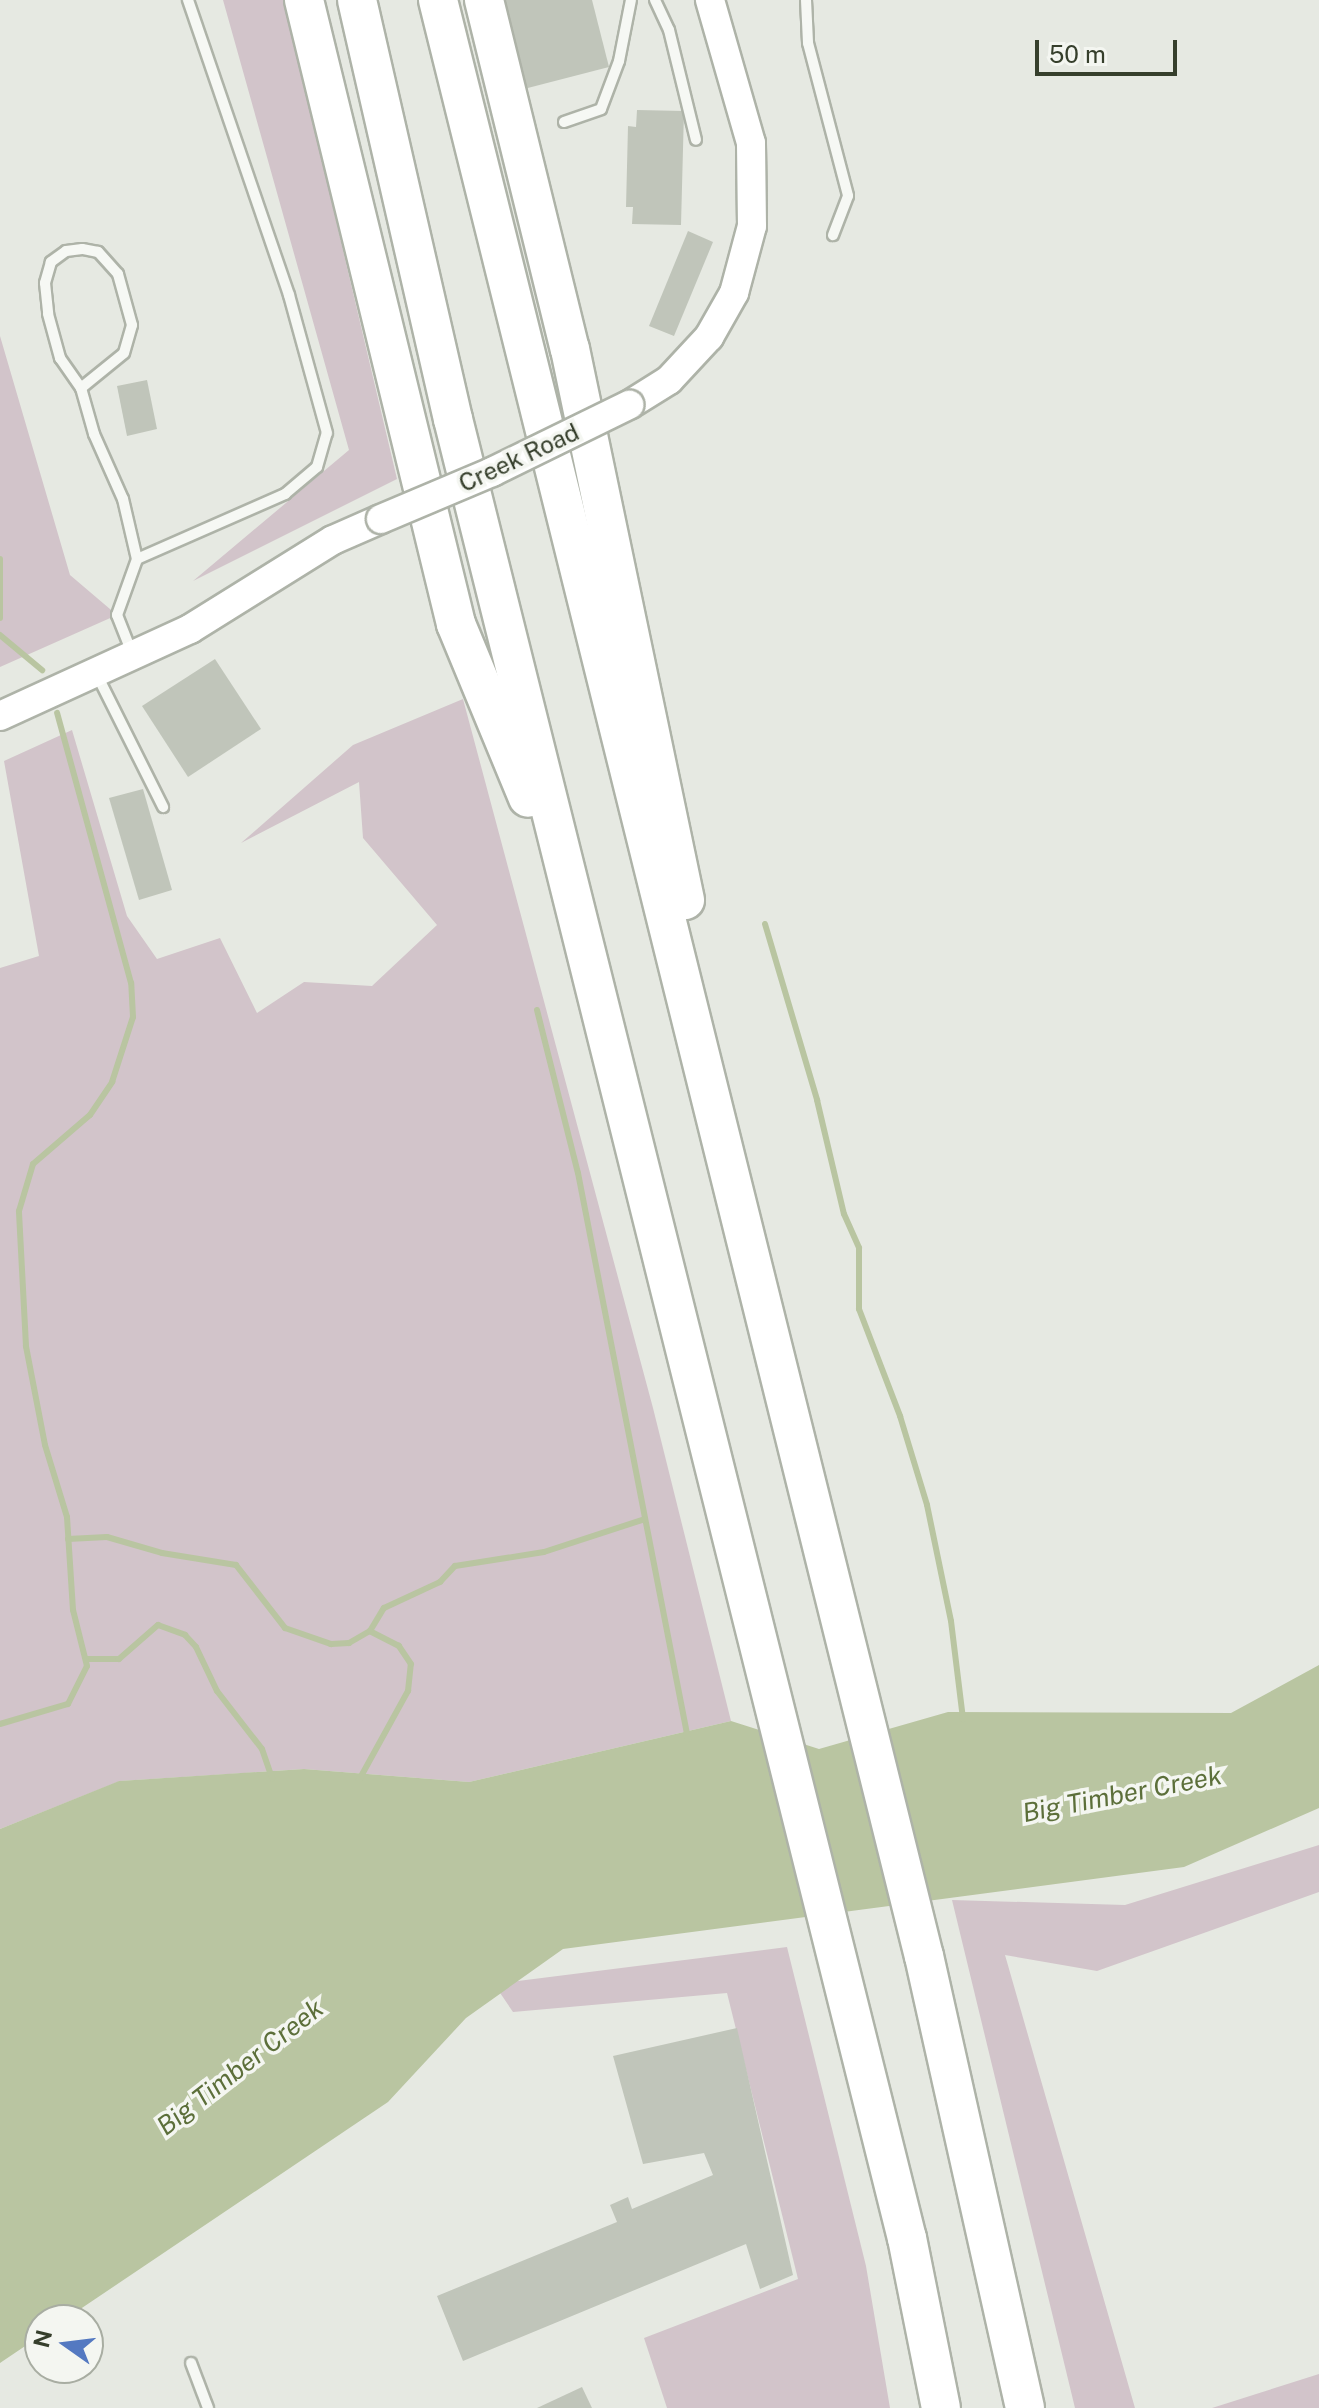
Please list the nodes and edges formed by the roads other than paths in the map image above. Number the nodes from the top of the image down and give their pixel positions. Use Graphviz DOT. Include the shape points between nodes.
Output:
graph roads {
  1 [pos="188,0"];
  2 [pos="304,0"];
  3 [pos="357,0"];
  4 [pos="438,0"];
  5 [pos="484,0"];
  6 [pos="631,0"];
  7 [pos="655,0"];
  8 [pos="710,0"];
  9 [pos="806,0"];
  10 [pos="564,122"];
  11 [pos="696,140"];
  12 [pos="833,235"];
  13 [pos="81,388"];
  14 [pos="137,559"];
  15 [pos="133,655"];
  16 [pos="96,671"];
  17 [pos="0,716"];
  18 [pos="163,807"];
  19 [pos="586,959"];
  20 [pos="804,1475"];
  21 [pos="191,2363"];
  22 [pos="208,2408"];
  23 [pos="941,2408"];
  24 [pos="1025,2408"];
  1 -- 14 [label="lane" via="289,295 327,433 317,467 285,494"];
  2 -- 19 [label="highway" via="456,624 529,801"];
  3 -- 19 [label="highway" via="423,296"];
  4 -- 20 [label="highway"];
  5 -- 20 [label="highway" via="570,349"];
  6 -- 10 [label="lane" via="619,61 601,109"];
  7 -- 11 [label="lane" via="669,30"];
  8 -- 15 [label="street, Creek Road, bridge" via="751,143 752,226 734,293 709,337 669,380 629,405 517,461 333,540 190,629"];
  9 -- 12 [label="lane" via="808,43 848,196"];
  13 -- 13 [label="lane" via="60,358 45,283 51,262 66,251 82,249 98,252 118,274 132,325 124,353"];
  13 -- 14 [label="lane" via="94,434 123,499"];
  14 -- 15 [label="lane" via="117,615"];
  15 -- 16 [label="street, Creek Road"];
  16 -- 17 [label="street, Creek Road"];
  16 -- 18 [label="lane"];
  19 -- 23 [label="highway" via="843,1976"];
  20 -- 24 [label="highway" via="924,1956"];
  21 -- 22 [label="lane"];
}
